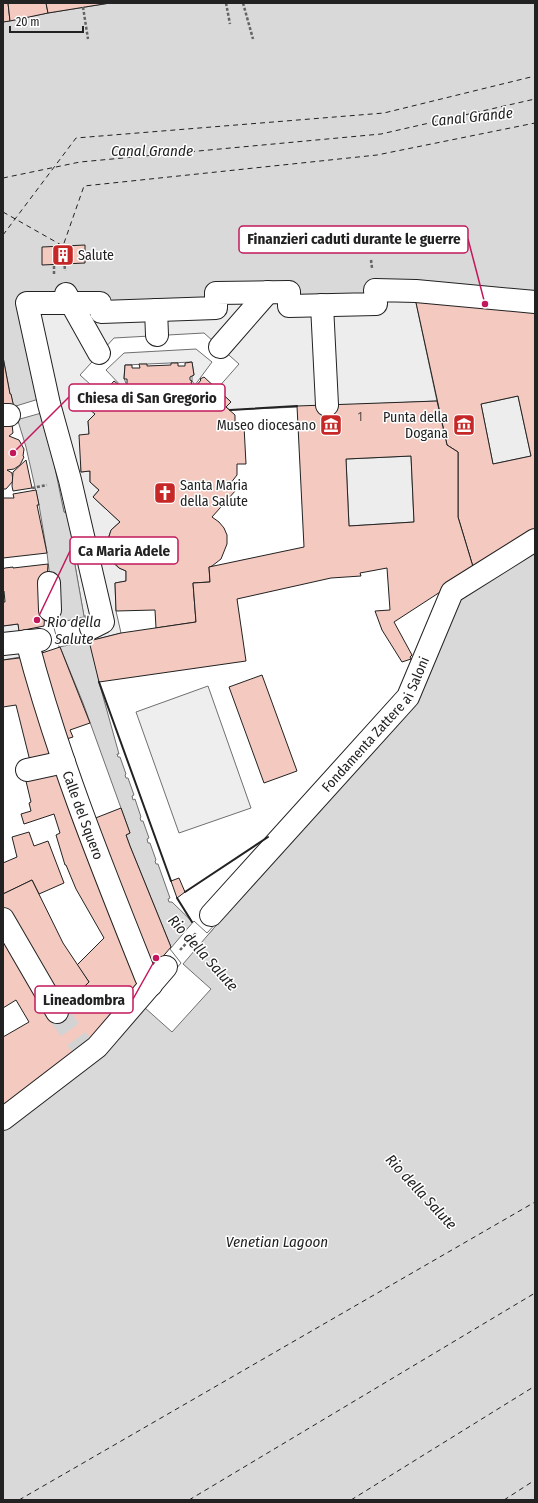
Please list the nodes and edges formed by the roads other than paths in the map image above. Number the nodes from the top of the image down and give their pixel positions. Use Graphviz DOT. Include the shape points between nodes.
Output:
graph roads {
  1 [pos="64,292"];
  2 [pos="268,292"];
  3 [pos="535,302"];
  4 [pos="322,305"];
  5 [pos="156,310"];
  6 [pos="157,335"];
  7 [pos="220,347"];
  8 [pos="99,353"];
  9 [pos="327,406"];
  10 [pos="535,540"];
  11 [pos="49,583"];
  12 [pos="91,628"];
  13 [pos="44,630"];
  14 [pos="3,644"];
  15 [pos="64,762"];
  16 [pos="27,770"];
  17 [pos="3,919"];
  18 [pos="205,922"];
  19 [pos="172,960"];
  20 [pos="151,985"];
  21 [pos="57,1012"];
  22 [pos="3,1119"];
  1 -- 5 [label="street" via="100,303 101,312"];
  1 -- 8 [label="street"];
  1 -- 12 [label="street" via="27,303 65,481 103,622"];
  2 -- 4 [label="street" via="289,292 289,306"];
  2 -- 5 [label="street" via="216,293 216,308"];
  2 -- 7 [label="street"];
  3 -- 4 [label="street" via="416,291 375,290 376,304"];
  4 -- 9 [label="street"];
  5 -- 6 [label="street"];
  10 -- 18 [label="street, Fondamenta Zattere ai Saloni" via="452,592 408,696"];
  11 -- 13 [label="street, Calle del Squero"];
  13 -- 14 [label="street"];
  13 -- 15 [label="street, Calle del Squero" via="35,671"];
  15 -- 16 [label="street"];
  15 -- 20 [label="street, Calle del Squero" via="95,849"];
  17 -- 21 [label="street"];
  19 -- 20 [label="street"];
  20 -- 22 [label="street" via="97,1048 85,1051"];
}
